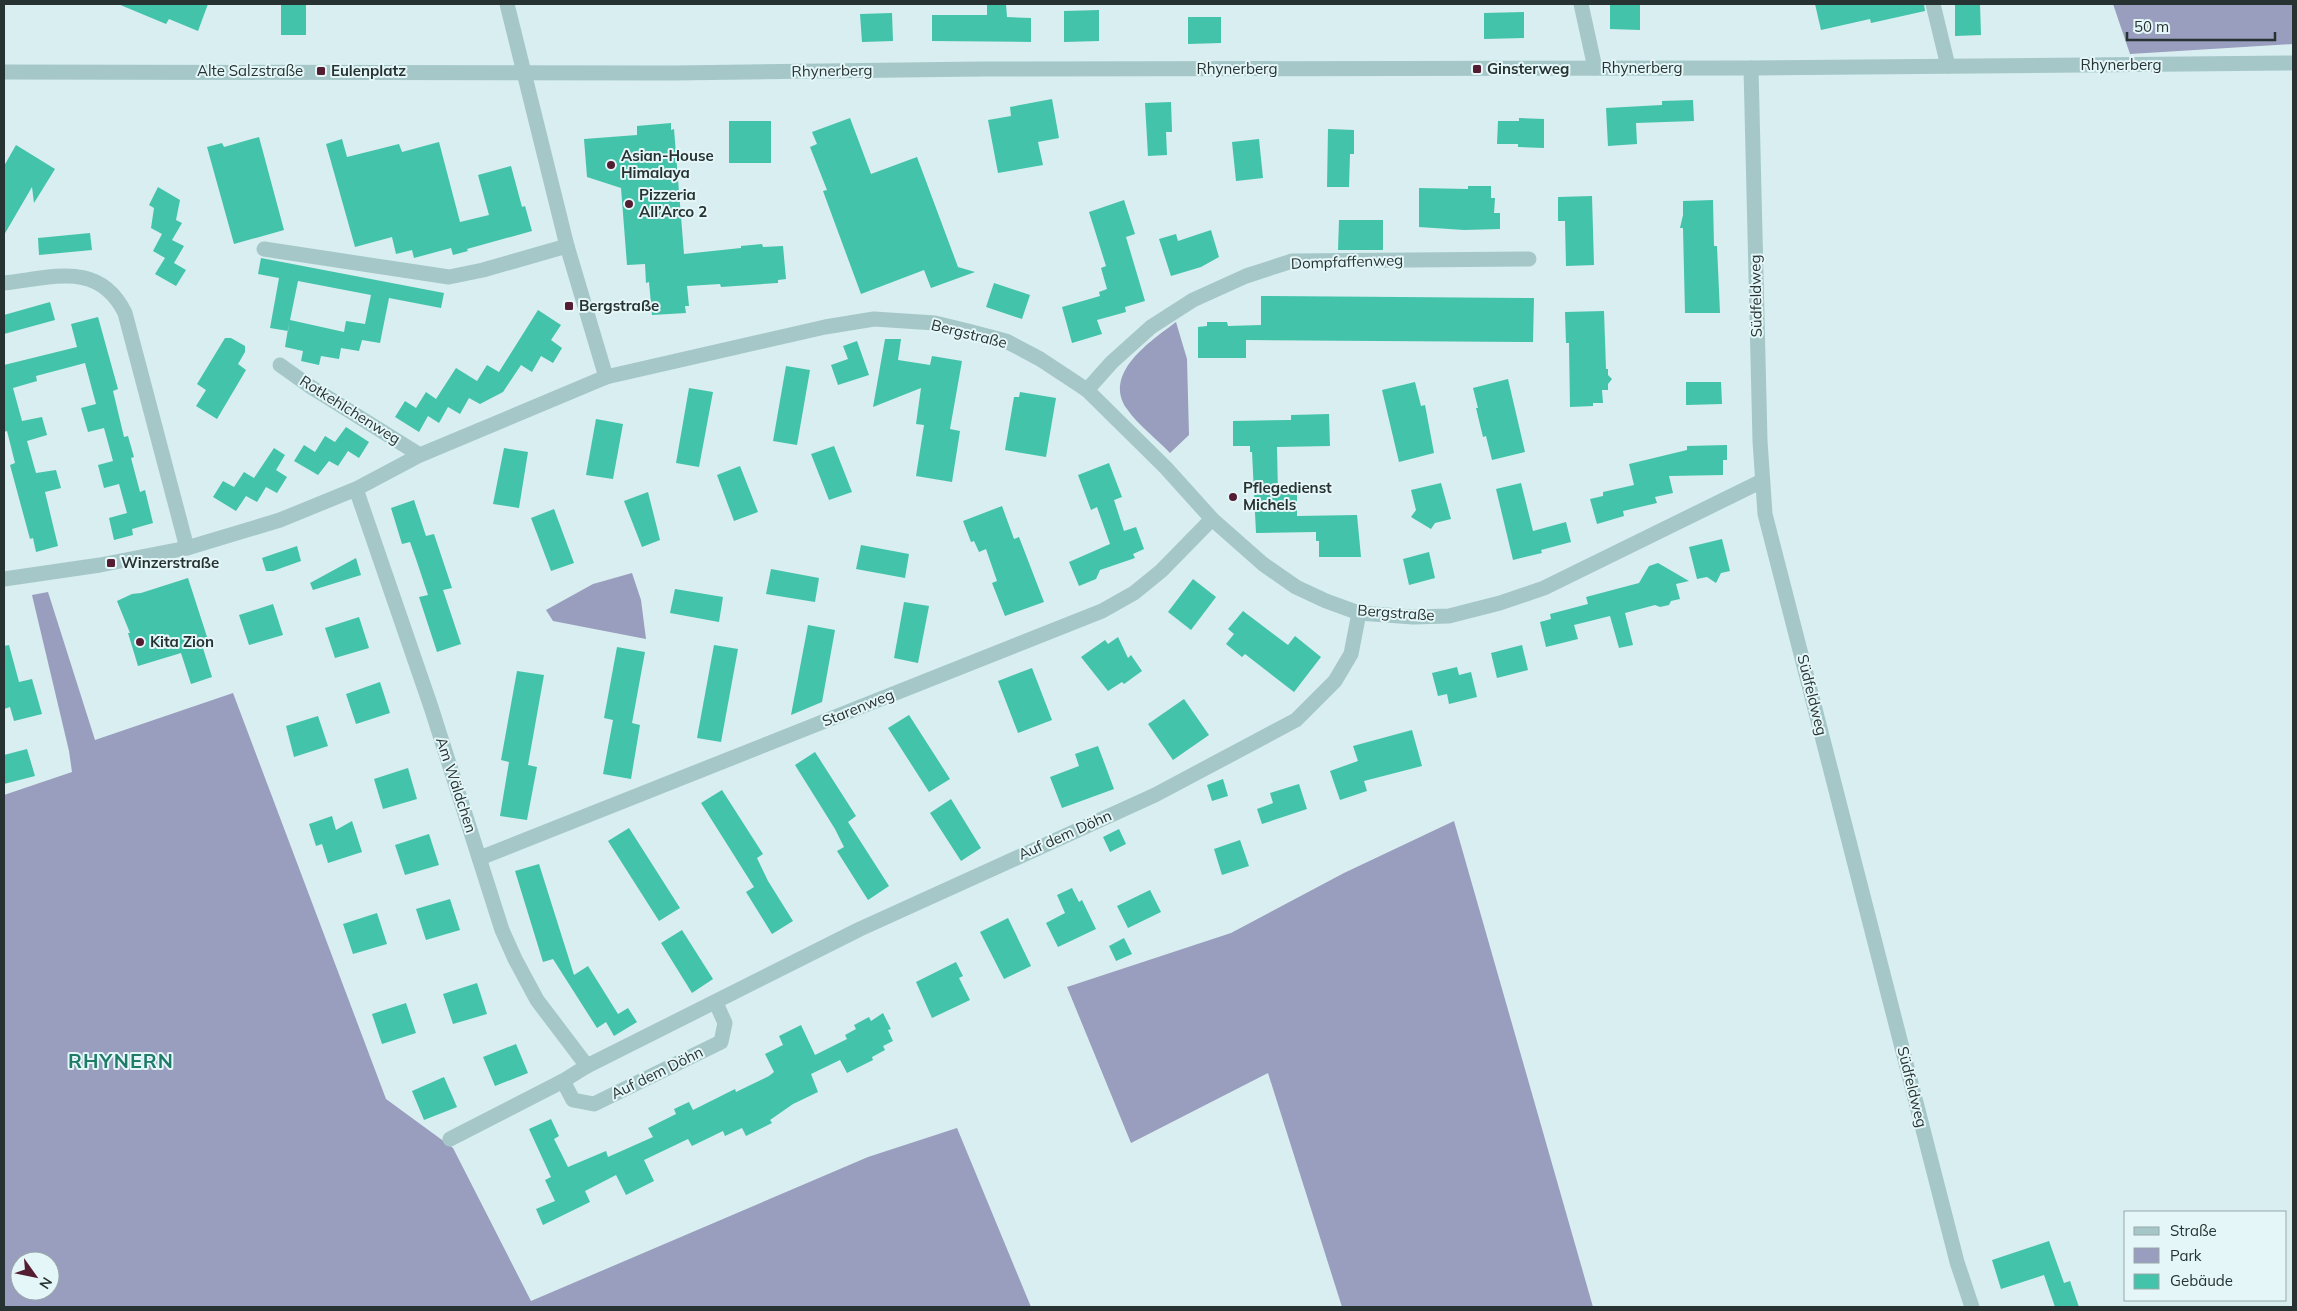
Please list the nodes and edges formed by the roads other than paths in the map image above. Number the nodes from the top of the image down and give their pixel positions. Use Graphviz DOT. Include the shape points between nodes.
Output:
graph roads {
  1 [pos="507,4"];
  2 [pos="1580,4"];
  3 [pos="1933,4"];
  4 [pos="2293,64"];
  5 [pos="1948,66"];
  6 [pos="1596,68"];
  7 [pos="1751,68"];
  8 [pos="4,72"];
  9 [pos="525,72"];
  10 [pos="567,246"];
  11 [pos="264,249"];
  12 [pos="1529,259"];
  13 [pos="4,283"];
  14 [pos="280,365"];
  15 [pos="606,376"];
  16 [pos="1087,390"];
  17 [pos="420,455"];
  18 [pos="1762,481"];
  19 [pos="356,489"];
  20 [pos="1212,520"];
  21 [pos="187,548"];
  22 [pos="4,579"];
  23 [pos="1359,613"];
  24 [pos="480,858"];
  25 [pos="716,1003"];
  26 [pos="587,1066"];
  27 [pos="563,1081"];
  28 [pos="450,1139"];
  29 [pos="1972,1307"];
  1 -- 9 [label="street"];
  2 -- 6 [label="street"];
  3 -- 5 [label="street"];
  4 -- 5 [label="street, Rhynerberg"];
  5 -- 7 [label="street, Rhynerberg"];
  6 -- 7 [label="street, Rhynerberg"];
  6 -- 9 [label="street, Rhynerberg"];
  7 -- 18 [label="street, Südfeldweg"];
  8 -- 9 [label="street, Alte Salzstraße"];
  9 -- 10 [label="street"];
  10 -- 11 [label="street" via="449,277"];
  10 -- 15 [label="street"];
  12 -- 16 [label="street, Dompfaffenweg" via="1292,261 1246,276 1193,300 1151,327"];
  13 -- 21 [label="street" via="75,276 92,278 108,288 119,301 125,313"];
  14 -- 17 [label="street, Rotkehlchenweg"];
  15 -- 16 [label="street, Bergstraße" via="796,333 874,319 935,323 1006,341 1040,358"];
  15 -- 17 [label="street, Bergstraße"];
  16 -- 20 [label="street, Bergstraße" via="1166,468"];
  17 -- 19 [label="street, Bergstraße"];
  18 -- 23 [label="street, Bergstraße" via="1544,588 1508,600 1449,616"];
  18 -- 29 [label="street, Südfeldweg" via="1768,523 1952,1244"];
  19 -- 21 [label="street, Bergstraße" via="280,520"];
  19 -- 24 [label="street, Am Wäldchen"];
  20 -- 23 [label="street, Bergstraße" via="1263,564 1296,587"];
  20 -- 24 [label="street, Starenweg" via="1161,571 1134,593 1102,611"];
  21 -- 22 [label="street, Bergstraße"];
  23 -- 25 [label="street, Auf dem Döhn" via="1351,654 1335,681 1296,720 1155,795 860,929"];
  24 -- 26 [label="street, Am Wäldchen" via="502,930 515,959 537,1000"];
  25 -- 26 [label="street, Auf dem Döhn"];
  25 -- 27 [label="street, Auf dem Döhn" via="725,1023 720,1042 594,1104 573,1100"];
  26 -- 27 [label="street, Auf dem Döhn"];
  27 -- 28 [label="street, Auf dem Döhn"];
}
